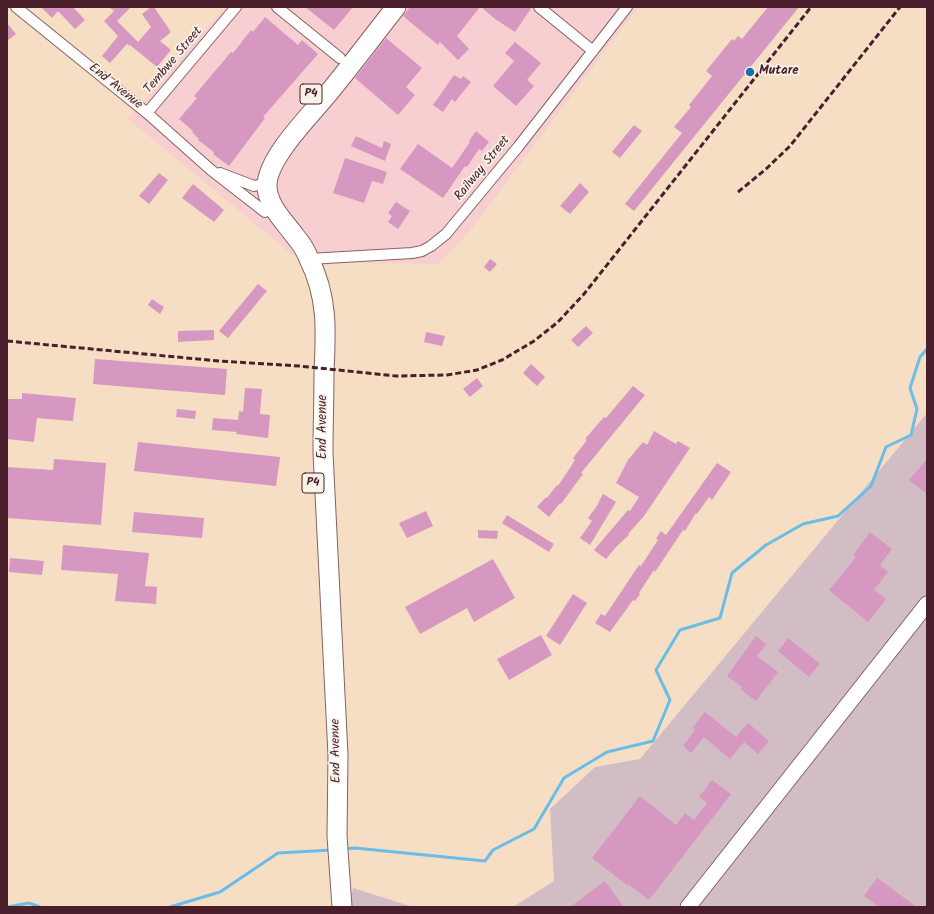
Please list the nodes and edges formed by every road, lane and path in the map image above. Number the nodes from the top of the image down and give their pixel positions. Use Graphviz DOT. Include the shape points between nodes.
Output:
graph roads {
  1 [pos="16,7"];
  2 [pos="236,7"];
  3 [pos="277,7"];
  4 [pos="380,7"];
  5 [pos="396,7"];
  6 [pos="539,7"];
  7 [pos="627,7"];
  8 [pos="594,51"];
  9 [pos="340,58"];
  10 [pos="147,113"];
  11 [pos="211,170"];
  12 [pos="261,185"];
  13 [pos="265,212"];
  14 [pos="310,259"];
  15 [pos="927,604"];
  16 [pos="337,795"];
  17 [pos="342,907"];
  18 [pos="688,907"];
  1 -- 10 [label="street, End Avenue"];
  2 -- 10 [label="street, Tembwe Street"];
  3 -- 9 [label="street"];
  4 -- 9 [label="highway, P4"];
  5 -- 12 [label="highway, P4" via="331,91 292,136"];
  6 -- 8 [label="street"];
  7 -- 8 [label="street, Railway Street"];
  8 -- 14 [label="street, Railway Street" via="446,234 431,246 412,253"];
  9 -- 12 [label="highway, P4" via="266,152 258,167"];
  10 -- 11 [label="street, End Avenue"];
  11 -- 12 [label="street, End Avenue"];
  11 -- 13 [label="street, End Avenue"];
  12 -- 13 [label="highway, End Avenue / P4" via="257,199"];
  12 -- 14 [label="highway, End Avenue / P4" via="273,207"];
  13 -- 16 [label="highway, End Avenue / P4" via="292,247 306,274 316,311 312,438 314,504 332,772"];
  14 -- 16 [label="highway, End Avenue / P4" via="322,294 325,315 323,446 338,756"];
  15 -- 18 [label="street"];
  16 -- 17 [label="highway, End Avenue / P4"];
}
